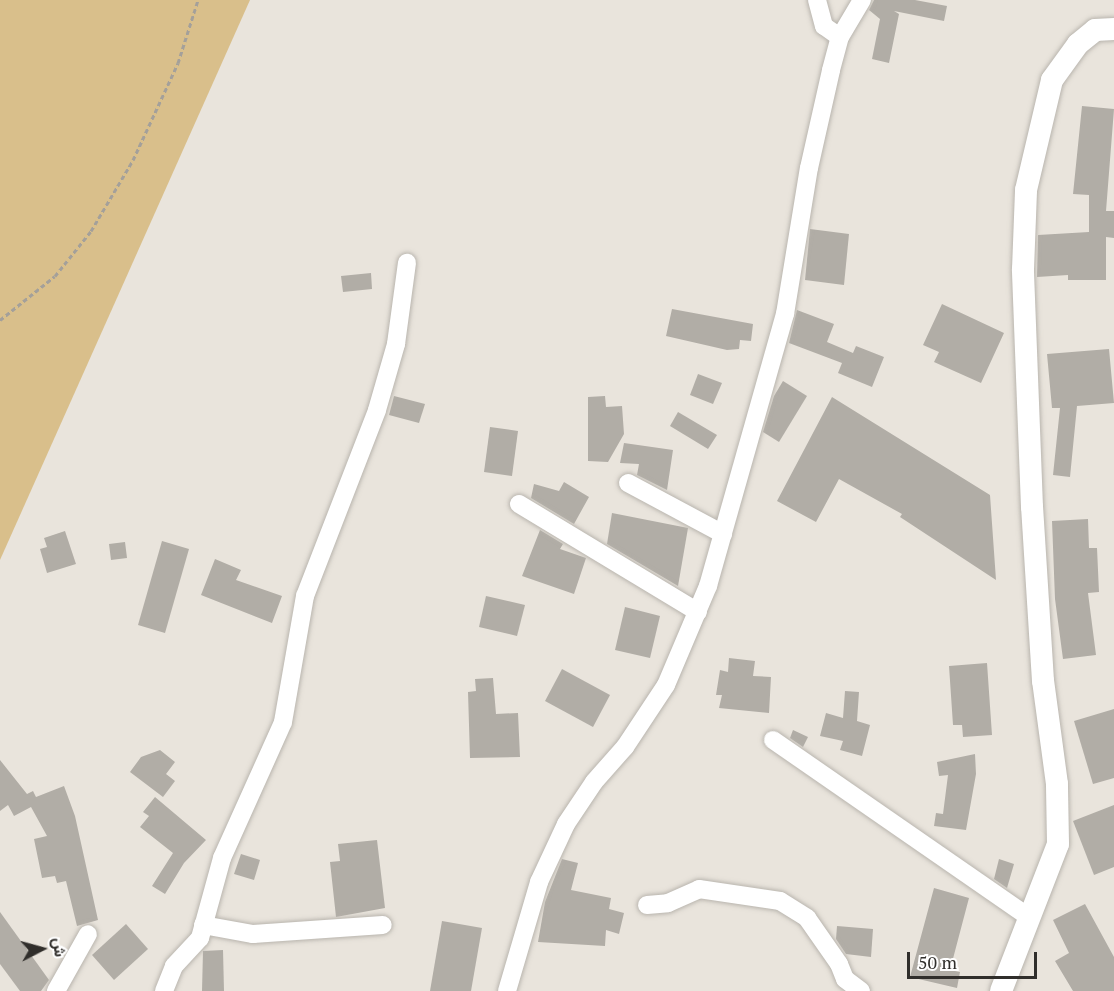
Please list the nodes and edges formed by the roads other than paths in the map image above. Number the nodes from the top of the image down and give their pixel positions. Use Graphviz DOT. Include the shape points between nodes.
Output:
graph roads {
  1 [pos="817,0"];
  2 [pos="862,0"];
  3 [pos="1114,29"];
  4 [pos="840,37"];
  5 [pos="407,263"];
  6 [pos="628,483"];
  7 [pos="519,504"];
  8 [pos="723,534"];
  9 [pos="698,612"];
  10 [pos="773,740"];
  11 [pos="646,905"];
  12 [pos="1029,916"];
  13 [pos="203,925"];
  14 [pos="383,926"];
  15 [pos="88,934"];
  16 [pos="56,991"];
  17 [pos="164,991"];
  18 [pos="507,991"];
  19 [pos="861,991"];
  20 [pos="1001,991"];
  1 -- 4 [label="street" via="824,26"];
  2 -- 4 [label="street"];
  3 -- 12 [label="main road" via="1095,30 1078,44 1052,80 1026,190 1023,269 1032,507 1043,681 1058,784 1058,844"];
  4 -- 8 [label="street" via="809,168 785,314"];
  5 -- 13 [label="street" via="396,344 377,410 305,596 283,722 222,858"];
  6 -- 8 [label="street"];
  7 -- 9 [label="street"];
  8 -- 9 [label="street"];
  9 -- 18 [label="street" via="676,666 645,719 566,824 539,882"];
  10 -- 12 [label="street"];
  11 -- 19 [label="street" via="668,903 699,889 780,901 807,918 840,964 845,979"];
  12 -- 20 [label="main road"];
  13 -- 14 [label="street" via="254,934"];
  13 -- 17 [label="street" via="200,938 174,966"];
  15 -- 16 [label="street"];
}
